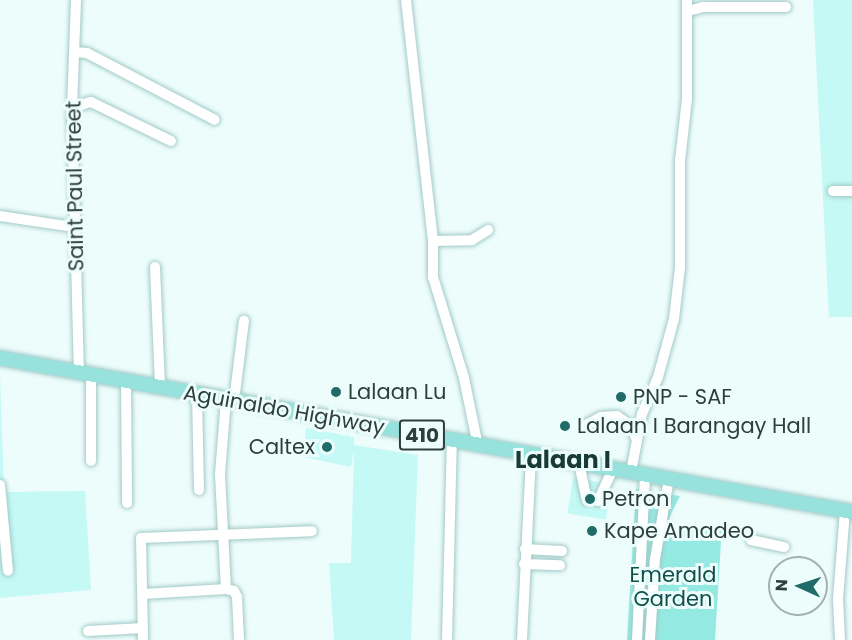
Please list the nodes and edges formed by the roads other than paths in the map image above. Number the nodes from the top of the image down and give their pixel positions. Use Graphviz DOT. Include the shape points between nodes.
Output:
graph roads {
  1 [pos="76,0"];
  2 [pos="406,0"];
  3 [pos="687,5"];
  4 [pos="786,7"];
  5 [pos="75,52"];
  6 [pos="72,108"];
  7 [pos="215,120"];
  8 [pos="171,141"];
  9 [pos="852,190"];
  10 [pos="833,191"];
  11 [pos="0,216"];
  12 [pos="74,227"];
  13 [pos="488,230"];
  14 [pos="433,241"];
  15 [pos="156,267"];
  16 [pos="244,321"];
  17 [pos="0,358"];
  18 [pos="0,364"];
  19 [pos="85,374"];
  20 [pos="126,381"];
  21 [pos="160,387"];
  22 [pos="197,395"];
  23 [pos="230,400"];
  24 [pos="586,425"];
  25 [pos="636,438"];
  26 [pos="452,440"];
  27 [pos="478,446"];
  28 [pos="531,454"];
  29 [pos="91,461"];
  30 [pos="579,463"];
  31 [pos="613,469"];
  32 [pos="631,472"];
  33 [pos="645,474"];
  34 [pos="669,479"];
  35 [pos="0,485"];
  36 [pos="199,490"];
  37 [pos="127,503"];
  38 [pos="848,512"];
  39 [pos="312,531"];
  40 [pos="224,532"];
  41 [pos="751,540"];
  42 [pos="784,547"];
  43 [pos="525,549"];
  44 [pos="562,551"];
  45 [pos="524,564"];
  46 [pos="560,566"];
  47 [pos="8,571"];
  48 [pos="226,589"];
  49 [pos="143,594"];
  50 [pos="143,628"];
  51 [pos="88,631"];
  52 [pos="143,640"];
  53 [pos="239,640"];
  54 [pos="447,640"];
  55 [pos="522,640"];
  56 [pos="637,640"];
  57 [pos="650,640"];
  58 [pos="840,640"];
  1 -- 5 [label="street, Saint Paul Street"];
  2 -- 14 [label="street"];
  3 -- 4 [label="street"];
  3 -- 25 [label="street" via="687,99 680,161 680,267 674,319"];
  5 -- 6 [label="street, Saint Paul Street"];
  5 -- 7 [label="street" via="87,52"];
  6 -- 8 [label="street" via="91,102"];
  6 -- 12 [label="street, Saint Paul Street"];
  9 -- 10 [label="street"];
  11 -- 12 [label="street"];
  12 -- 19 [label="street, Saint Paul Street"];
  13 -- 14 [label="street" via="472,240"];
  14 -- 27 [label="street" via="434,277 464,378"];
  15 -- 21 [label="street"];
  16 -- 23 [label="street"];
  17 -- 18 [label="street"];
  17 -- 19 [label="main road, Aguinaldo Highway / 410"];
  19 -- 20 [label="main road, Aguinaldo Highway / 410"];
  19 -- 29 [label="street, Saint Paul Street"];
  20 -- 21 [label="main road, Aguinaldo Highway / 410"];
  20 -- 37 [label="street"];
  21 -- 22 [label="main road, Aguinaldo Highway / 410"];
  22 -- 23 [label="main road, Aguinaldo Highway / 410"];
  22 -- 36 [label="street"];
  23 -- 26 [label="main road, Aguinaldo Highway / 410"];
  23 -- 40 [label="street" via="220,474"];
  24 -- 25 [label="street" via="601,417 617,416 630,424"];
  25 -- 32 [label="street"];
  26 -- 27 [label="main road, Aguinaldo Highway / 410"];
  26 -- 54 [label="street"];
  27 -- 28 [label="main road, Aguinaldo Highway / 410"];
  28 -- 30 [label="main road, Aguinaldo Highway / 410"];
  28 -- 43 [label="street"];
  30 -- 31 [label="main road, Aguinaldo Highway / 410"];
  30 -- 31 [label="street" via="592,501"];
  31 -- 32 [label="main road, Aguinaldo Highway / 410"];
  32 -- 33 [label="main road, Aguinaldo Highway / 410"];
  33 -- 34 [label="main road, Aguinaldo Highway / 410"];
  33 -- 56 [label="street"];
  34 -- 38 [label="main road, Aguinaldo Highway / 410"];
  34 -- 57 [label="street" via="655,560"];
  35 -- 47 [label="street"];
  38 -- 58 [label="street" via="838,599"];
  39 -- 40 [label="street"];
  40 -- 48 [label="street"];
  40 -- 49 [label="street" via="141,538"];
  41 -- 42 [label="street"];
  43 -- 44 [label="street"];
  43 -- 45 [label="street"];
  45 -- 46 [label="street"];
  45 -- 55 [label="street"];
  48 -- 49 [label="street"];
  48 -- 53 [label="street" via="234,591 237,597"];
  49 -- 50 [label="street"];
  50 -- 51 [label="street"];
  50 -- 52 [label="street"];
}
